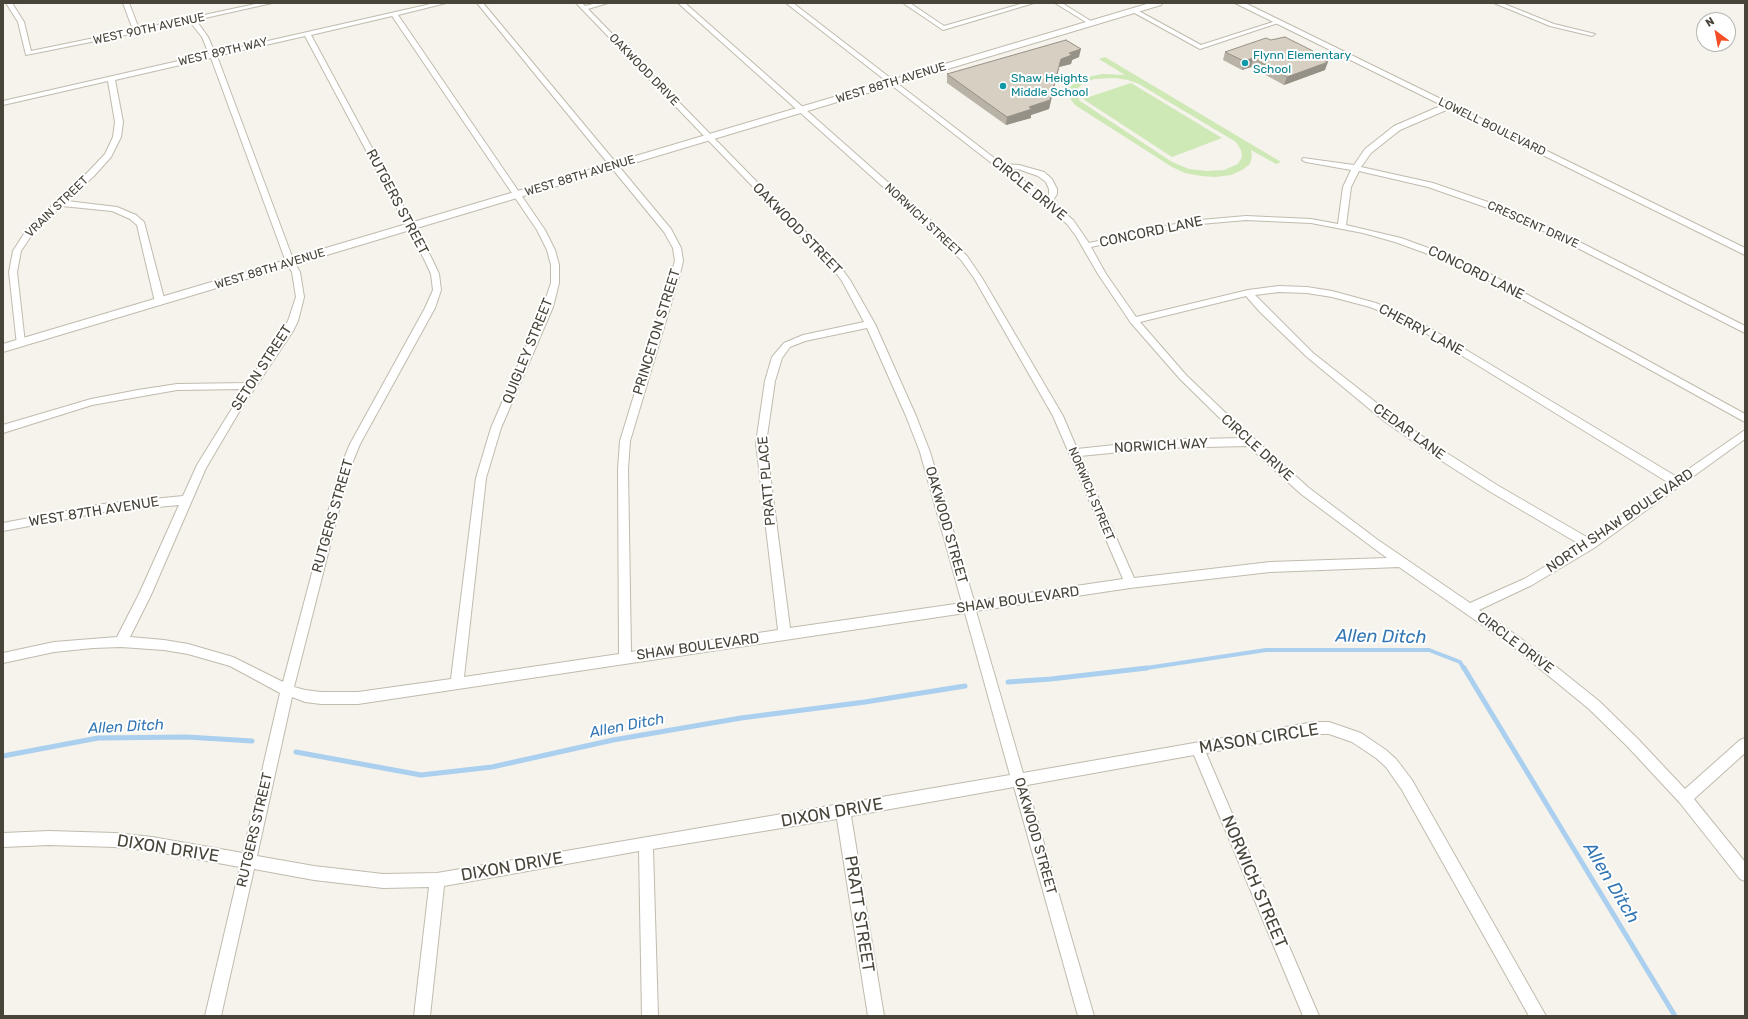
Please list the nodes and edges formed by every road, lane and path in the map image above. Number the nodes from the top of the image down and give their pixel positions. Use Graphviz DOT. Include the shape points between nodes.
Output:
graph roads {
  1 [pos="9,3"];
  2 [pos="126,3"];
  3 [pos="234,3"];
  4 [pos="269,3"];
  5 [pos="443,3"];
  6 [pos="480,3"];
  7 [pos="605,3"];
  8 [pos="681,3"];
  9 [pos="789,3"];
  10 [pos="906,3"];
  11 [pos="1030,3"];
  12 [pos="1058,3"];
  13 [pos="1158,3"];
  14 [pos="1239,3"];
  15 [pos="1497,3"];
  16 [pos="581,6"];
  17 [pos="237,10"];
  18 [pos="1133,10"];
  19 [pos="394,14"];
  20 [pos="192,20"];
  21 [pos="1278,22"];
  22 [pos="1092,23"];
  23 [pos="138,31"];
  24 [pos="307,33"];
  25 [pos="1592,34"];
  26 [pos="213,55"];
  27 [pos="111,78"];
  28 [pos="892,82"];
  29 [pos="3,102"];
  30 [pos="1448,106"];
  31 [pos="801,110"];
  32 [pos="709,138"];
  33 [pos="1306,160"];
  34 [pos="615,166"];
  35 [pos="1002,166"];
  36 [pos="1356,168"];
  37 [pos="516,195"];
  38 [pos="61,202"];
  39 [pos="1048,202"];
  40 [pos="1342,226"];
  41 [pos="410,227"];
  42 [pos="1086,246"];
  43 [pos="1745,252"];
  44 [pos="290,262"];
  45 [pos="1248,293"];
  46 [pos="160,302"];
  47 [pos="1134,321"];
  48 [pos="870,324"];
  49 [pos="1745,330"];
  50 [pos="20,343"];
  51 [pos="3,348"];
  52 [pos="250,386"];
  53 [pos="1745,418"];
  54 [pos="3,429"];
  55 [pos="1745,434"];
  56 [pos="1249,442"];
  57 [pos="1074,453"];
  58 [pos="1677,482"];
  59 [pos="186,500"];
  60 [pos="3,528"];
  61 [pos="1590,545"];
  62 [pos="1402,562"];
  63 [pos="1130,583"];
  64 [pos="969,607"];
  65 [pos="1469,609"];
  66 [pos="785,635"];
  67 [pos="121,642"];
  68 [pos="3,658"];
  69 [pos="625,658"];
  70 [pos="458,684"];
  71 [pos="287,690"];
  72 [pos="1745,744"];
  73 [pos="1198,749"];
  74 [pos="1018,780"];
  75 [pos="1685,798"];
  76 [pos="843,811"];
  77 [pos="3,840"];
  78 [pos="646,843"];
  79 [pos="248,861"];
  80 [pos="1745,874"];
  81 [pos="437,880"];
  82 [pos="213,1016"];
  83 [pos="422,1016"];
  84 [pos="650,1016"];
  85 [pos="876,1016"];
  86 [pos="1086,1016"];
  87 [pos="1311,1016"];
  88 [pos="1538,1016"];
  1 -- 23 [label="street, WEST 90TH AVENUE" via="21,22 28,54"];
  2 -- 23 [label="street"];
  3 -- 17 [label="street"];
  4 -- 17 [label="street, WEST 90TH AVENUE"];
  5 -- 19 [label="street, WEST 89TH WAY"];
  6 -- 34 [label="street, PRINCETON STREET"];
  7 -- 16 [label="street"];
  8 -- 31 [label="street, NORWICH STREET"];
  9 -- 28 [label="street, CIRCLE DRIVE"];
  10 -- 11 [label="street" via="943,28"];
  12 -- 22 [label="street"];
  13 -- 18 [label="street, WEST 88TH AVENUE"];
  14 -- 21 [label="street, LOWELL BOULEVARD"];
  15 -- 25 [label="street" via="1552,25"];
  16 -- 32 [label="street, OAKWOOD DRIVE"];
  17 -- 20 [label="street, WEST 90TH AVENUE"];
  18 -- 21 [label="street" via="1200,47"];
  18 -- 22 [label="street, WEST 88TH AVENUE"];
  19 -- 24 [label="street, WEST 89TH WAY"];
  19 -- 37 [label="street, QUIGLEY STREET"];
  20 -- 23 [label="street, WEST 90TH AVENUE"];
  20 -- 26 [label="street, SETON STREET" via="205,37"];
  21 -- 30 [label="street, LOWELL BOULEVARD"];
  22 -- 28 [label="street, WEST 88TH AVENUE"];
  24 -- 26 [label="street, WEST 89TH WAY"];
  24 -- 41 [label="street, RUTGERS STREET"];
  26 -- 27 [label="street, WEST 89TH WAY"];
  26 -- 44 [label="street, SETON STREET"];
  27 -- 29 [label="street, WEST 89TH WAY"];
  27 -- 38 [label="street, VRAIN STREET" via="119,122 117,137 101,165"];
  28 -- 31 [label="street, WEST 88TH AVENUE"];
  28 -- 35 [label="street, CIRCLE DRIVE"];
  30 -- 36 [label="street" via="1407,122 1392,132 1368,151"];
  30 -- 43 [label="street, LOWELL BOULEVARD"];
  31 -- 32 [label="street, WEST 88TH AVENUE"];
  31 -- 57 [label="street, NORWICH STREET" via="922,217 964,258 1058,416"];
  32 -- 34 [label="street, WEST 88TH AVENUE"];
  32 -- 48 [label="street, OAKWOOD STREET" via="839,271"];
  33 -- 36 [label="street, CRESCENT DRIVE"];
  34 -- 37 [label="street, WEST 88TH AVENUE"];
  34 -- 69 [label="street, PRINCETON STREET" via="668,231 677,248 679,261 625,441"];
  35 -- 39 [label="street, CIRCLE DRIVE"];
  35 -- 39 [label="street" via="1019,167 1041,174 1054,188"];
  36 -- 40 [label="street" via="1347,187"];
  36 -- 49 [label="street, CRESCENT DRIVE" via="1430,185 1519,217"];
  37 -- 41 [label="street, WEST 88TH AVENUE"];
  37 -- 70 [label="street, QUIGLEY STREET" via="541,230 551,250 555,265 555,283 548,307 496,428 481,478"];
  38 -- 46 [label="street" via="114,209 133,217 141,224"];
  38 -- 50 [label="street, VRAIN STREET" via="30,231 17,251 13,272"];
  39 -- 42 [label="street, CIRCLE DRIVE" via="1070,222"];
  40 -- 42 [label="street, CONCORD LANE" via="1296,220 1232,218 1189,223"];
  40 -- 53 [label="street, CONCORD LANE" via="1427,249 1469,267"];
  41 -- 44 [label="street, WEST 88TH AVENUE"];
  41 -- 71 [label="street, RUTGERS STREET" via="435,274 437,290 430,308 355,444 344,471"];
  42 -- 47 [label="street, CIRCLE DRIVE"];
  44 -- 46 [label="street, WEST 88TH AVENUE"];
  44 -- 52 [label="street, SETON STREET" via="299,282 298,304 288,331"];
  45 -- 47 [label="street, CHERRY LANE"];
  45 -- 58 [label="street, CHERRY LANE" via="1279,289 1322,292 1366,303 1398,315"];
  45 -- 61 [label="street, CEDAR LANE" via="1310,355 1388,418 1493,488"];
  46 -- 50 [label="street, WEST 88TH AVENUE"];
  47 -- 56 [label="street, CIRCLE DRIVE" via="1183,377"];
  48 -- 64 [label="street, OAKWOOD STREET" via="925,452"];
  48 -- 66 [label="street, PRATT PLACE" via="802,338 787,345 777,357 770,381 761,443"];
  50 -- 51 [label="street, WEST 88TH AVENUE"];
  52 -- 54 [label="street" via="177,387 138,393 74,407"];
  52 -- 59 [label="street, SETON STREET" via="218,436"];
  55 -- 58 [label="street, NORTH SHAW BOULEVARD"];
  56 -- 57 [label="street, NORWICH WAY" via="1161,444"];
  56 -- 62 [label="street, CIRCLE DRIVE" via="1305,491 1374,544"];
  57 -- 63 [label="street, NORWICH STREET"];
  58 -- 61 [label="street, NORTH SHAW BOULEVARD"];
  59 -- 60 [label="street, WEST 87TH AVENUE" via="103,508"];
  59 -- 67 [label="street, SETON STREET" via="145,596"];
  61 -- 65 [label="street, NORTH SHAW BOULEVARD" via="1528,582"];
  62 -- 63 [label="street, SHAW BOULEVARD" via="1270,567"];
  62 -- 65 [label="street, CIRCLE DRIVE"];
  63 -- 64 [label="street, SHAW BOULEVARD"];
  64 -- 66 [label="street, SHAW BOULEVARD"];
  64 -- 74 [label="street, OAKWOOD STREET"];
  65 -- 75 [label="street, CIRCLE DRIVE" via="1515,641 1583,696 1634,743"];
  66 -- 69 [label="street, SHAW BOULEVARD"];
  67 -- 68 [label="street, SHAW BOULEVARD" via="54,647"];
  67 -- 71 [label="street, SHAW BOULEVARD" via="164,645 213,655 250,669"];
  69 -- 70 [label="street, SHAW BOULEVARD"];
  70 -- 71 [label="street, SHAW BOULEVARD" via="358,698 321,698"];
  71 -- 79 [label="street, RUTGERS STREET"];
  72 -- 75 [label="street"];
  73 -- 74 [label="street, MASON CIRCLE"];
  73 -- 87 [label="street, NORWICH STREET"];
  73 -- 88 [label="street, MASON CIRCLE" via="1314,728 1329,728 1356,737 1381,754 1394,767 1417,800"];
  74 -- 76 [label="street, DIXON DRIVE"];
  74 -- 86 [label="street, OAKWOOD STREET"];
  75 -- 80 [label="street, CIRCLE DRIVE"];
  76 -- 78 [label="street, DIXON DRIVE"];
  76 -- 85 [label="street, PRATT STREET"];
  77 -- 79 [label="street, DIXON DRIVE" via="115,840"];
  78 -- 81 [label="street, DIXON DRIVE"];
  78 -- 84 [label="street"];
  79 -- 81 [label="street, DIXON DRIVE" via="314,873 383,881"];
  79 -- 82 [label="street, RUTGERS STREET"];
  81 -- 83 [label="street"];
}
